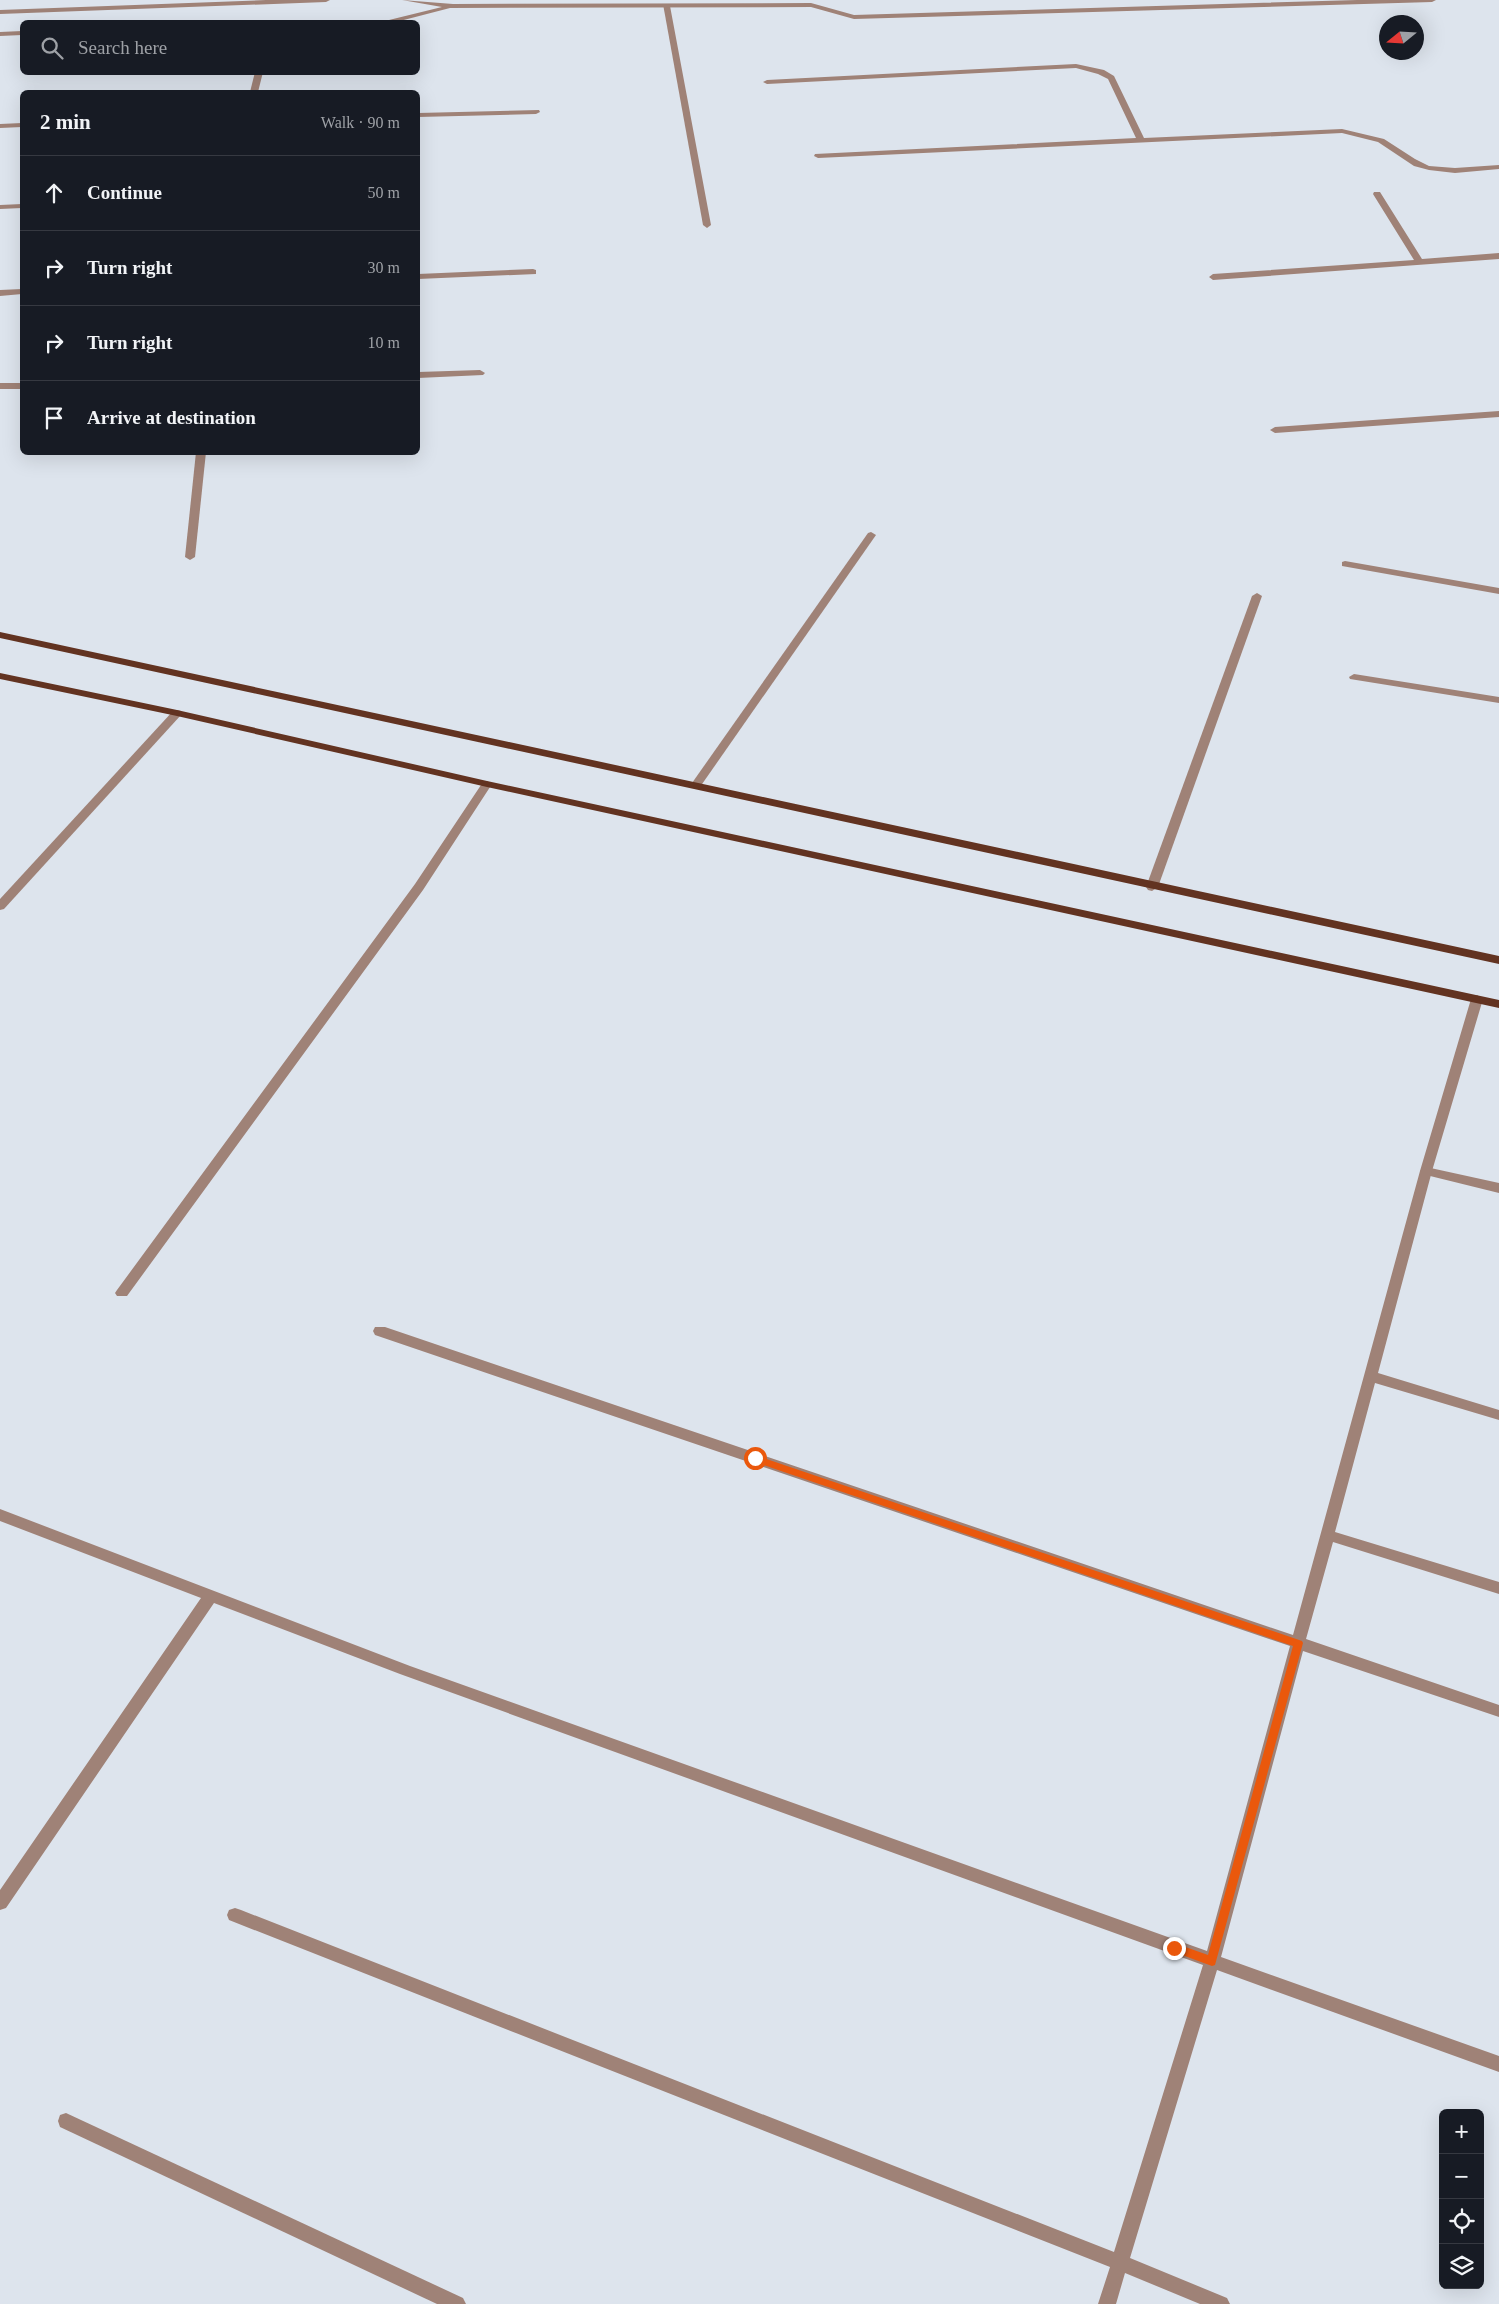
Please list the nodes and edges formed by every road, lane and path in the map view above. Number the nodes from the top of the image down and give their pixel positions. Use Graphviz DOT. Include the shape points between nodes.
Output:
graph roads {
  1 [pos="326,0"];
  2 [pos="406,0"];
  3 [pos="828,0"];
  4 [pos="1432,0"];
  5 [pos="776,2"];
  6 [pos="1132,4"];
  7 [pos="811,5"];
  8 [pos="453,6"];
  9 [pos="666,6"];
  10 [pos="0,12"];
  11 [pos="397,20"];
  12 [pos="20,33"];
  13 [pos="0,34"];
  14 [pos="258,75"];
  15 [pos="767,82"];
  16 [pos="254,90"];
  17 [pos="536,112"];
  18 [pos="420,115"];
  19 [pos="20,125"];
  20 [pos="0,126"];
  21 [pos="1141,141"];
  22 [pos="818,156"];
  23 [pos="1499,167"];
  24 [pos="1377,194"];
  25 [pos="20,206"];
  26 [pos="0,207"];
  27 [pos="707,225"];
  28 [pos="1499,256"];
  29 [pos="1420,262"];
  30 [pos="533,272"];
  31 [pos="420,277"];
  32 [pos="1213,277"];
  33 [pos="20,292"];
  34 [pos="0,293"];
  35 [pos="480,374"];
  36 [pos="420,375"];
  37 [pos="0,386"];
  38 [pos="20,386"];
  39 [pos="1499,414"];
  40 [pos="1275,430"];
  41 [pos="201,455"];
  42 [pos="871,535"];
  43 [pos="190,557"];
  44 [pos="1346,564"];
  45 [pos="1499,591"];
  46 [pos="1257,596"];
  47 [pos="0,635"];
  48 [pos="0,676"];
  49 [pos="1354,677"];
  50 [pos="1499,700"];
  51 [pos="178,713"];
  52 [pos="487,784"];
  53 [pos="696,785"];
  54 [pos="1152,887"];
  55 [pos="0,906"];
  56 [pos="1499,960"];
  57 [pos="1477,999"];
  58 [pos="1499,1004"];
  59 [pos="1426,1171"];
  60 [pos="1499,1188"];
  61 [pos="122,1293"];
  62 [pos="380,1331"];
  63 [pos="1370,1376"];
  64 [pos="1499,1415"];
  65 [pos="0,1515"];
  66 [pos="1327,1535"];
  67 [pos="1499,1588"];
  68 [pos="211,1596"];
  69 [pos="1298,1643"];
  70 [pos="1499,1711"];
  71 [pos="0,1903"];
  72 [pos="235,1916"];
  73 [pos="1212,1961"];
  74 [pos="1499,2064"];
  75 [pos="66,2121"];
  76 [pos="1120,2262"];
  77 [pos="457,2304"];
  78 [pos="1106,2304"];
  79 [pos="1221,2304"];
  1 -- 10 [label="street"];
  2 -- 8 [label="street"];
  3 -- 7 [label="street"];
  4 -- 6 [label="street"];
  5 -- 7 [label="street"];
  5 -- 9 [label="street"];
  6 -- 7 [label="street" via="854,16"];
  8 -- 9 [label="street"];
  8 -- 11 [label="street"];
  9 -- 27 [label="street"];
  12 -- 13 [label="street"];
  14 -- 16 [label="street"];
  15 -- 21 [label="street" via="1076,66 1090,68 1112,78"];
  17 -- 18 [label="street"];
  19 -- 20 [label="street"];
  21 -- 22 [label="street"];
  21 -- 23 [label="street" via="1342,131 1375,138 1409,160 1429,168"];
  24 -- 29 [label="street"];
  25 -- 26 [label="street"];
  28 -- 29 [label="street"];
  29 -- 32 [label="street"];
  30 -- 31 [label="street"];
  33 -- 34 [label="street"];
  35 -- 36 [label="street"];
  37 -- 38 [label="street"];
  39 -- 40 [label="street"];
  41 -- 43 [label="street"];
  42 -- 53 [label="street"];
  44 -- 45 [label="street"];
  46 -- 54 [label="street"];
  47 -- 53 [label="main road"];
  48 -- 51 [label="main road"];
  49 -- 50 [label="street"];
  51 -- 52 [label="main road"];
  51 -- 55 [label="street"];
  52 -- 57 [label="main road"];
  52 -- 61 [label="street" via="419,887"];
  53 -- 54 [label="main road"];
  54 -- 56 [label="main road"];
  57 -- 58 [label="main road"];
  57 -- 59 [label="street"];
  59 -- 60 [label="street"];
  59 -- 63 [label="street"];
  62 -- 69 [label="street"];
  63 -- 64 [label="street"];
  63 -- 66 [label="street"];
  65 -- 68 [label="street"];
  66 -- 67 [label="street"];
  66 -- 69 [label="street"];
  68 -- 71 [label="street"];
  68 -- 73 [label="street" via="405,1670"];
  69 -- 70 [label="street"];
  69 -- 73 [label="street"];
  72 -- 76 [label="street"];
  73 -- 74 [label="street"];
  73 -- 76 [label="street"];
  75 -- 77 [label="street"];
  76 -- 78 [label="street"];
  76 -- 79 [label="street"];
}
